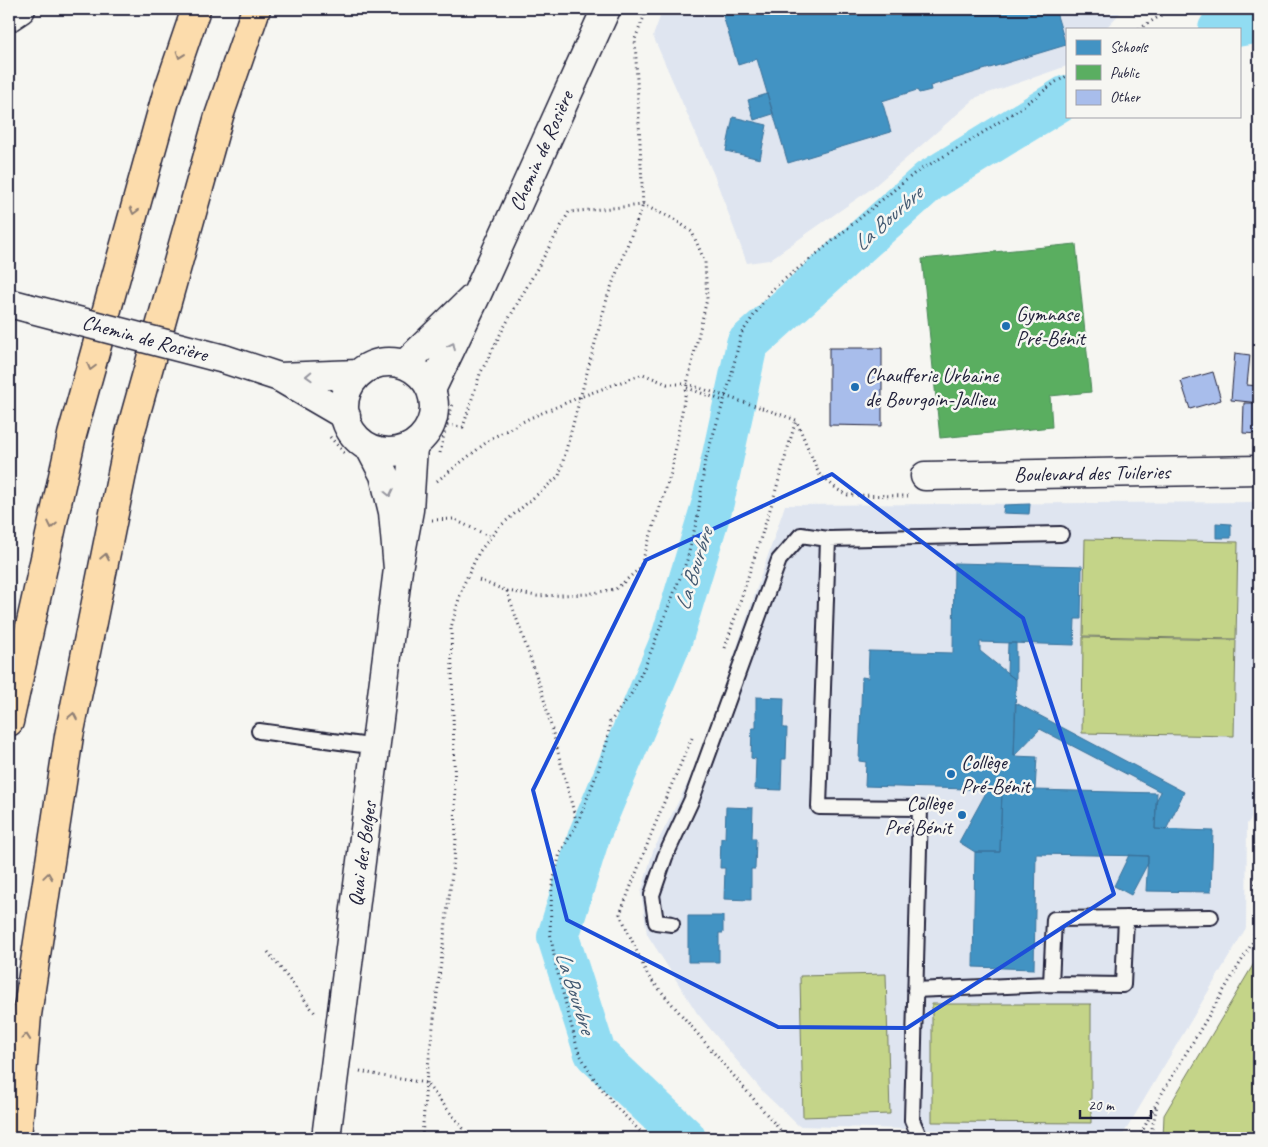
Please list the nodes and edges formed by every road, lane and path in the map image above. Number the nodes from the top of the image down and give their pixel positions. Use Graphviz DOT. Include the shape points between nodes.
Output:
graph roads {
  1 [pos="21,9"];
  2 [pos="196,9"];
  3 [pos="256,9"];
  4 [pos="606,9"];
  5 [pos="647,9"];
  6 [pos="1171,9"];
  7 [pos="9,17"];
  8 [pos="1141,28"];
  9 [pos="1066,77"];
  10 [pos="643,205"];
  11 [pos="477,294"];
  12 [pos="18,305"];
  13 [pos="404,364"];
  14 [pos="358,374"];
  15 [pos="279,378"];
  16 [pos="687,386"];
  17 [pos="431,390"];
  18 [pos="580,397"];
  19 [pos="724,401"];
  20 [pos="336,426"];
  21 [pos="413,446"];
  22 [pos="358,451"];
  23 [pos="438,459"];
  24 [pos="1259,470"];
  25 [pos="434,476"];
  26 [pos="924,476"];
  27 [pos="427,520"];
  28 [pos="1061,534"];
  29 [pos="491,537"];
  30 [pos="828,539"];
  31 [pos="398,569"];
  32 [pos="476,579"];
  33 [pos="507,590"];
  34 [pos="9,722"];
  35 [pos="259,731"];
  36 [pos="377,747"];
  37 [pos="1259,823"];
  38 [pos="577,824"];
  39 [pos="1211,917"];
  40 [pos="1126,918"];
  41 [pos="672,924"];
  42 [pos="268,952"];
  43 [pos="1051,984"];
  44 [pos="915,990"];
  45 [pos="320,1020"];
  46 [pos="335,1066"];
  47 [pos="426,1084"];
  48 [pos="1158,1100"];
  49 [pos="786,1137"];
  50 [pos="18,1138"];
  51 [pos="326,1138"];
  52 [pos="422,1138"];
  53 [pos="471,1138"];
  54 [pos="646,1138"];
  55 [pos="798,1138"];
  56 [pos="920,1138"];
  57 [pos="1139,1138"];
  58 [pos="1150,1138"];
  1 -- 7 [label="street"];
  2 -- 34 [label="highway, one-way" via="166,97 72,435"];
  50 -- 3 [label="highway, one-way" via="28,1015 69,736 130,434 219,116"];
  4 -- 11 [label="street, Chemin de Rosière"];
  5 -- 10 [label="path" via="635,39"];
  6 -- 8 [label="path"];
  9 -- 19 [label="path" via="916,173 772,289 741,334"];
  10 -- 16 [label="path" via="674,219 692,232 705,262 707,299"];
  10 -- 18 [label="path" via="608,295"];
  10 -- 23 [label="path" via="569,212 480,374 463,427 446,425"];
  11 -- 13 [label="street, Chemin de Rosière"];
  17 -- 11 [label="street, Chemin de Rosière, one-way"];
  12 -- 15 [label="street, Chemin de Rosière, bridge" via="224,359"];
  13 -- 14 [label="street" via="380,363"];
  13 -- 17 [label="street" via="425,379"];
  14 -- 15 [label="street, Chemin de Rosière, one-way"];
  14 -- 20 [label="street" via="349,386"];
  15 -- 20 [label="street, Chemin de Rosière"];
  16 -- 18 [label="path" via="667,384 643,374"];
  16 -- 19 [label="path"];
  16 -- 26 [label="path, bridge" via="796,420 819,474 848,495 924,496"];
  16 -- 33 [label="path" via="671,473 640,568 616,589 587,594 537,596"];
  17 -- 21 [label="street" via="434,415 423,438"];
  18 -- 25 [label="path" via="492,438 433,484"];
  18 -- 29 [label="path" via="559,476"];
  19 -- 38 [label="path" via="705,460 698,515 687,560 646,664 631,694 610,722 598,771"];
  20 -- 22 [label="street" via="350,430 359,440"];
  20 -- 22 [label="path" via="340,448"];
  21 -- 22 [label="street" via="392,452"];
  21 -- 31 [label="street, Quai des Belges" via="409,510"];
  22 -- 31 [label="street, Quai des Belges, one-way" via="384,475 393,512"];
  24 -- 26 [label="street, Boulevard des Tuileries"];
  27 -- 29 [label="path" via="453,519"];
  28 -- 30 [label="lane"];
  29 -- 47 [label="path" via="479,552 462,588 452,628 456,841"];
  30 -- 41 [label="lane" via="800,535 779,560 692,799 665,857 652,896 656,922"];
  30 -- 44 [label="lane" via="819,807 920,808"];
  31 -- 36 [label="street, Quai des Belges"];
  32 -- 33 [label="path"];
  33 -- 38 [label="path" via="542,692"];
  35 -- 36 [label="lane"];
  36 -- 46 [label="street, Quai des Belges"];
  37 -- 48 [label="path" via="1254,940"];
  38 -- 54 [label="path" via="560,853 552,886 550,932 556,966 578,1051 615,1106"];
  39 -- 40 [label="lane"];
  40 -- 43 [label="lane" via="1054,919"];
  40 -- 43 [label="lane" via="1123,985"];
  42 -- 45 [label="path"];
  43 -- 44 [label="lane"];
  44 -- 56 [label="lane" via="912,1120"];
  46 -- 47 [label="path"];
  46 -- 51 [label="street, Quai des Belges"];
  47 -- 52 [label="path"];
  47 -- 53 [label="path"];
  48 -- 57 [label="path"];
  48 -- 58 [label="path"];
  49 -- 55 [label="path"];
}
